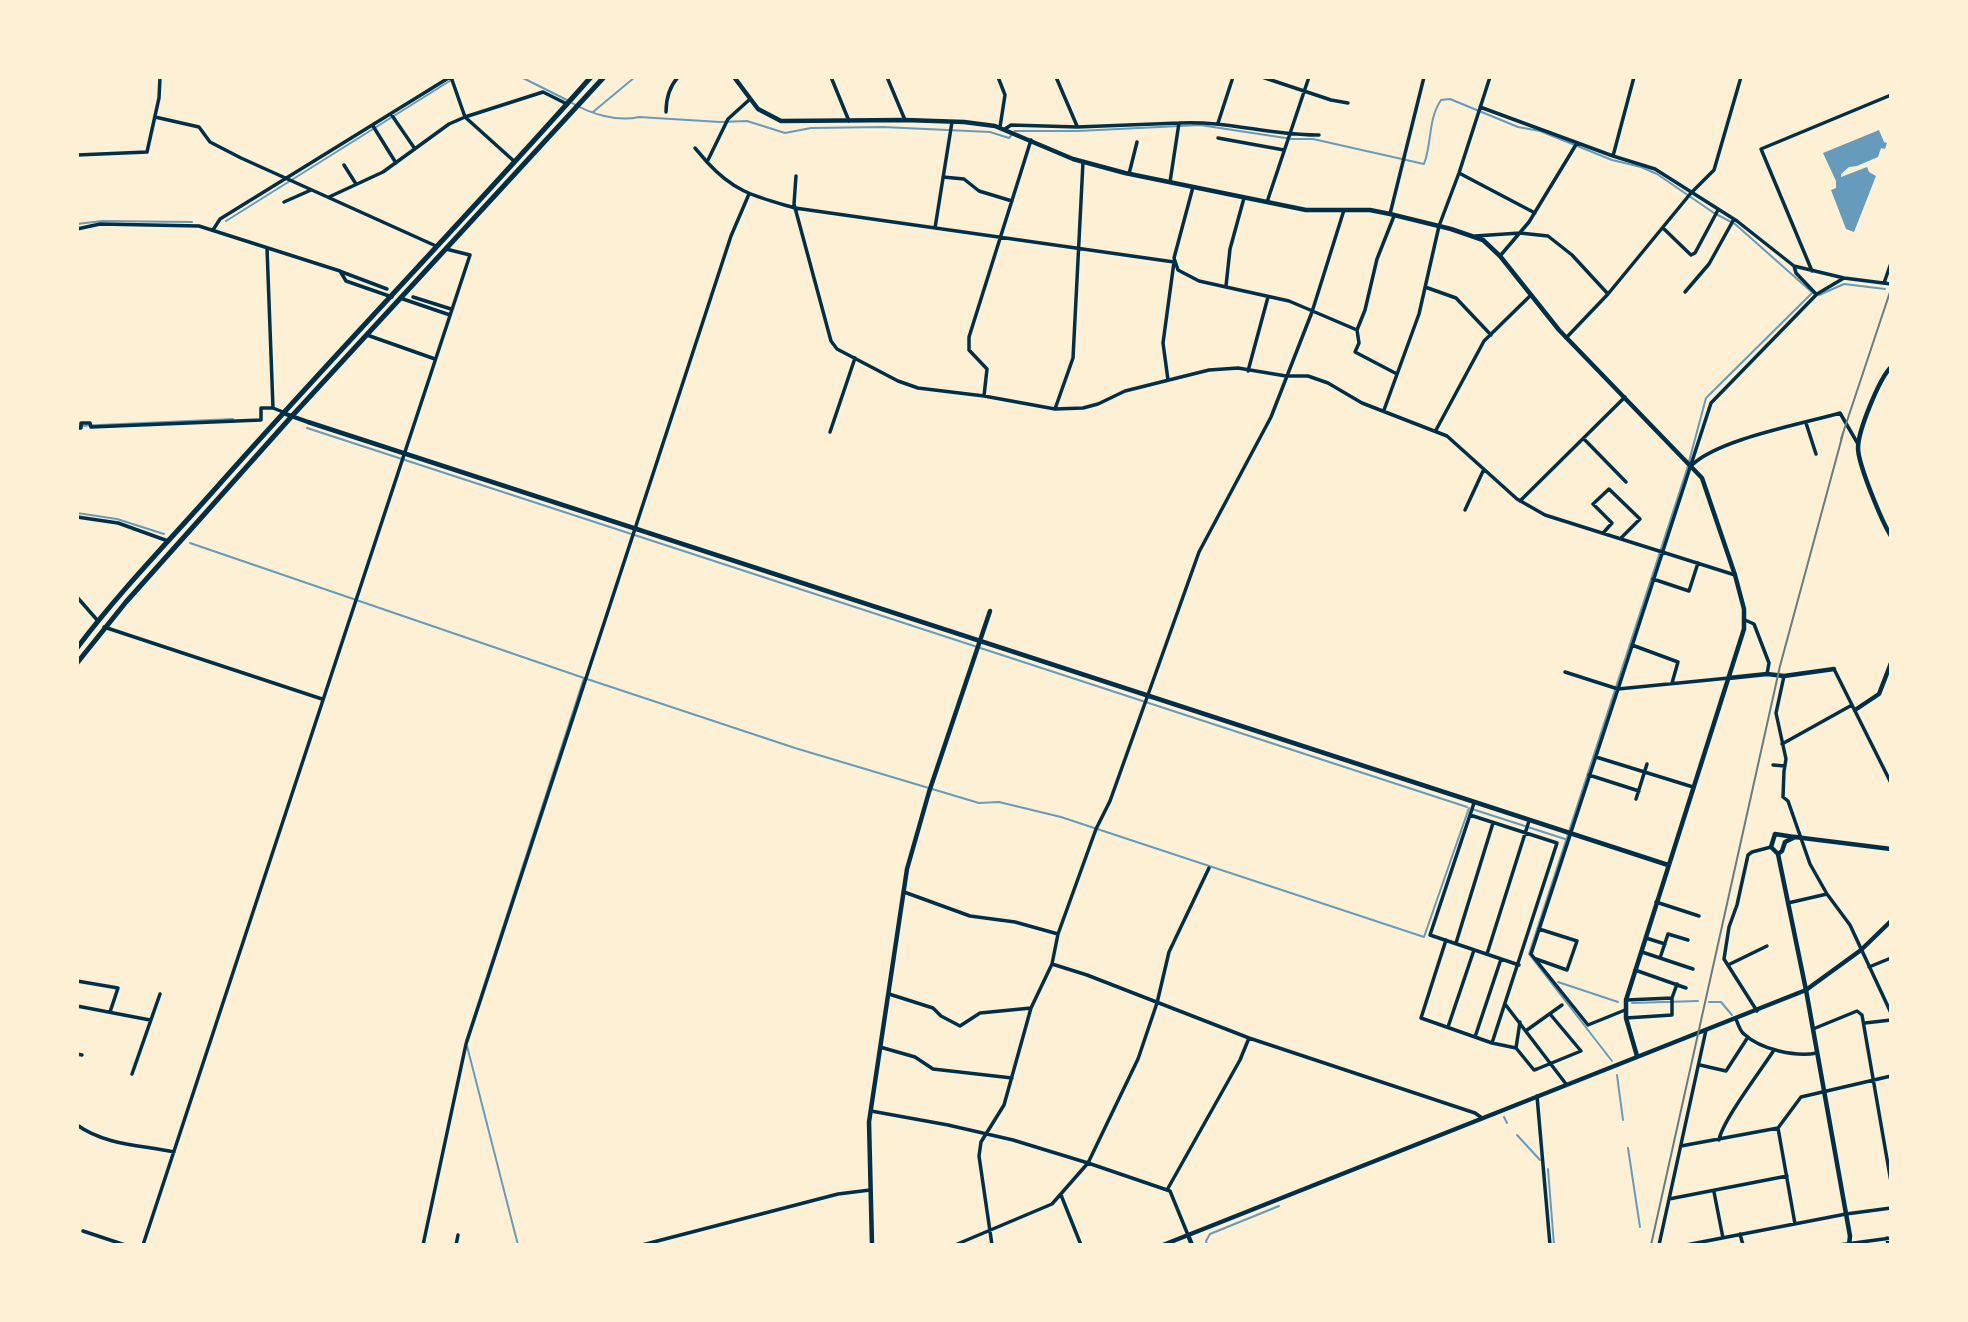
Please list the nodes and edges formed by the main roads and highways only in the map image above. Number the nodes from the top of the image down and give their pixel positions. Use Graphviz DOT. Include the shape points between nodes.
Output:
graph roads {
  1 [pos="591,77"];
  2 [pos="604,77"];
  3 [pos="77,648"];
  4 [pos="77,663"];
  1 -- 3 [label="highway" via="283,412"];
  2 -- 4 [label="highway" via="292,416"];
}
